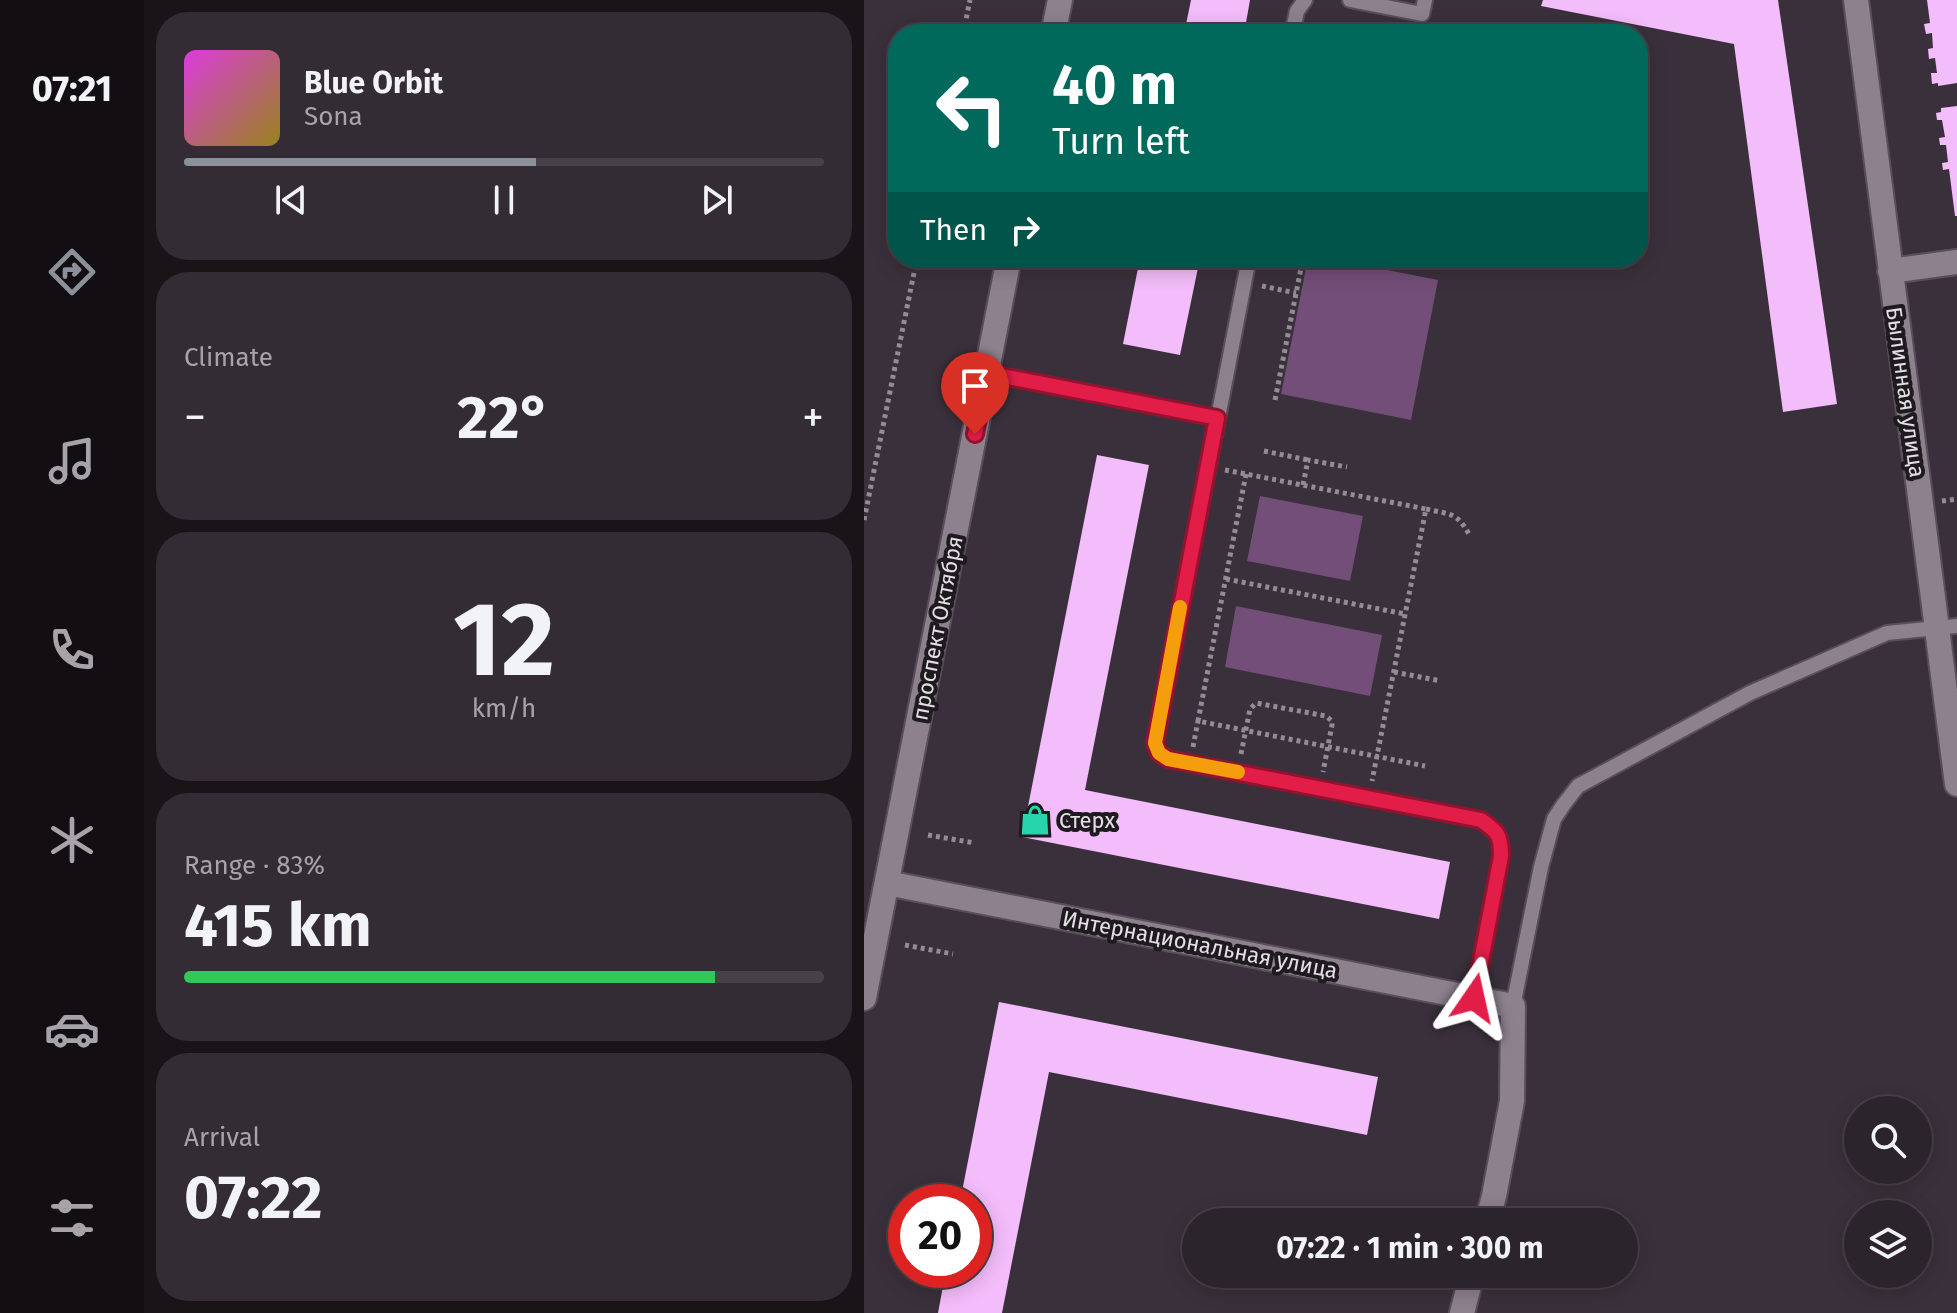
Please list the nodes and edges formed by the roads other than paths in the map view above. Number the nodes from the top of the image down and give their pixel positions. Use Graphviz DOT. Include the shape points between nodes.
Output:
graph roads {
  1 [pos="1060,0"];
  2 [pos="1305,0"];
  3 [pos="1350,0"];
  4 [pos="1425,0"];
  5 [pos="1856,0"];
  6 [pos="1055,24"];
  7 [pos="1294,24"];
  8 [pos="1957,262"];
  9 [pos="1007,268"];
  10 [pos="1247,268"];
  11 [pos="1890,271"];
  12 [pos="987,373"];
  13 [pos="1217,418"];
  14 [pos="1947,627"];
  15 [pos="1954,741"];
  16 [pos="1957,784"];
  17 [pos="887,883"];
  18 [pos="864,998"];
  19 [pos="1474,998"];
  20 [pos="1513,1006"];
  21 [pos="1491,1208"];
  22 [pos="1468,1288"];
  23 [pos="1462,1313"];
  1 -- 6 [label="street"];
  2 -- 7 [label="lane"];
  3 -- 4 [label="lane" via="1422,14"];
  5 -- 11 [label="street, Былинная улица"];
  8 -- 11 [label="street"];
  9 -- 12 [label="street, проспект Октября"];
  10 -- 13 [label="lane"];
  11 -- 14 [label="street, Былинная улица"];
  12 -- 13 [label="lane"];
  12 -- 17 [label="street, проспект Октября"];
  13 -- 19 [label="lane" via="1155,743 1159,753 1168,759 1481,820 1496,830 1501,856"];
  14 -- 15 [label="street, Былинная улица"];
  14 -- 20 [label="lane" via="1887,633 1750,693 1578,786 1554,819"];
  15 -- 16 [label="street, Былинная улица"];
  17 -- 18 [label="street, проспект Октября"];
  17 -- 19 [label="street, Интернациональная улица"];
  19 -- 20 [label="street, Интернациональная улица"];
  20 -- 21 [label="street" via="1512,1101"];
  22 -- 23 [label="street"];
}
